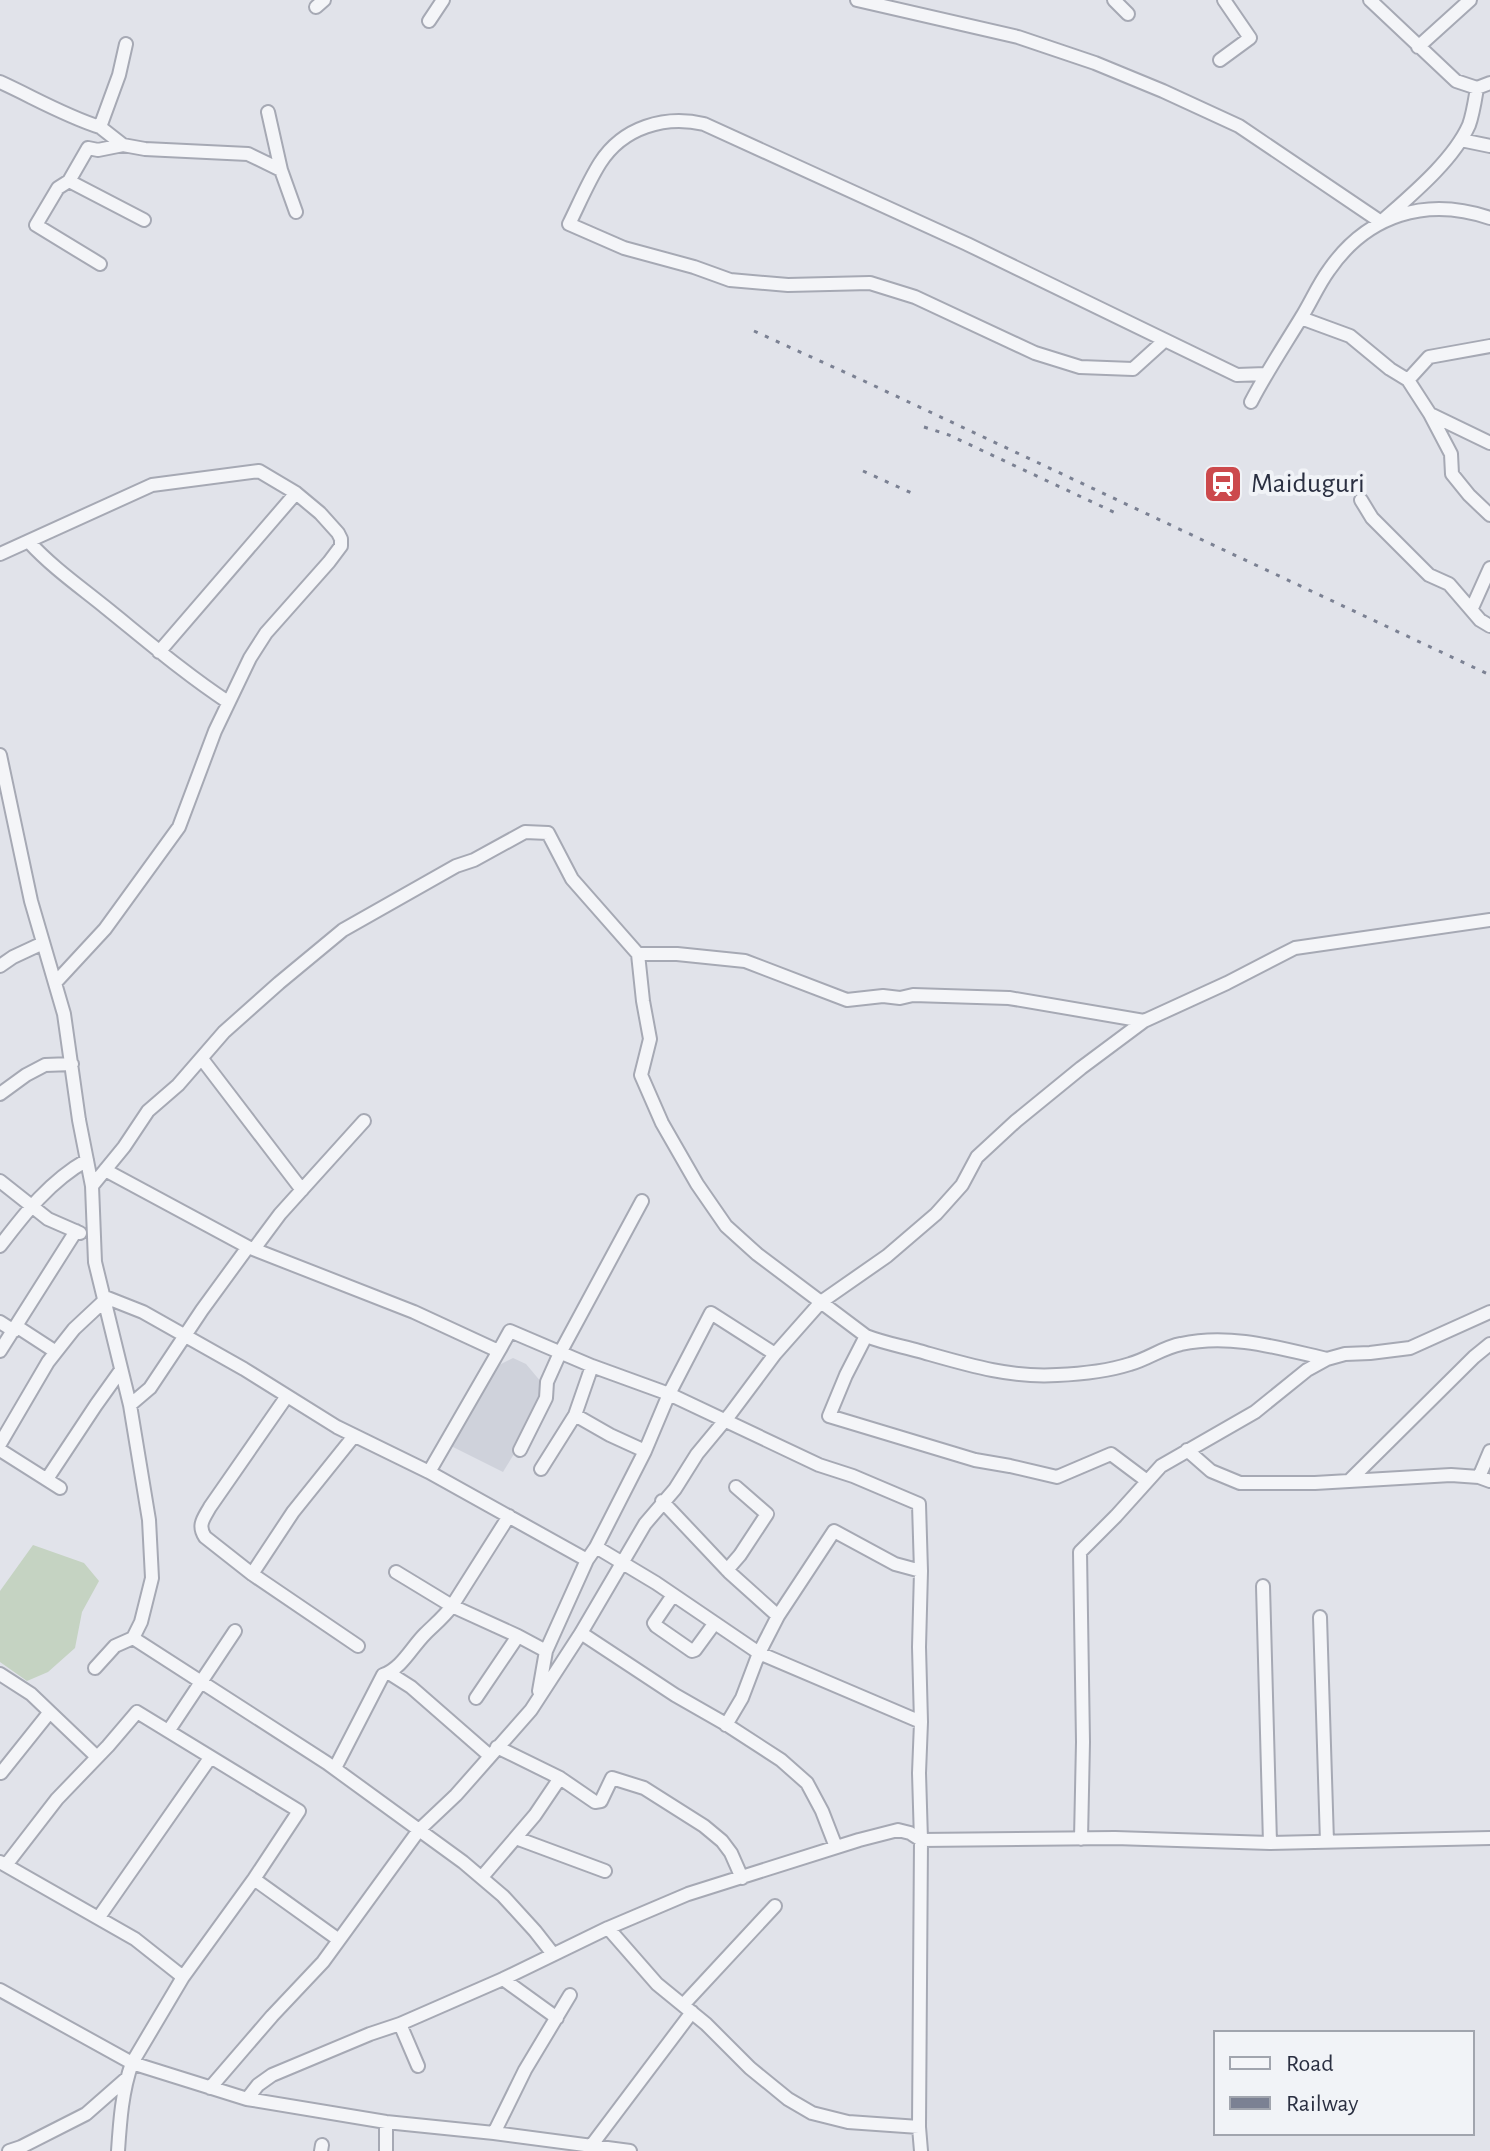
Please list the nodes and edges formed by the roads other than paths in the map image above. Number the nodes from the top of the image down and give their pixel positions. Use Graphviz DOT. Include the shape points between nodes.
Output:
graph roads {
  1 [pos="443,0"];
  2 [pos="857,0"];
  3 [pos="1114,0"];
  4 [pos="1224,0"];
  5 [pos="1370,0"];
  6 [pos="1470,0"];
  7 [pos="1128,14"];
  8 [pos="429,21"];
  9 [pos="126,44"];
  10 [pos="1418,47"];
  11 [pos="1220,60"];
  12 [pos="0,82"];
  13 [pos="1484,86"];
  14 [pos="268,112"];
  15 [pos="100,127"];
  16 [pos="1461,140"];
  17 [pos="123,145"];
  18 [pos="1490,146"];
  19 [pos="281,170"];
  20 [pos="69,181"];
  21 [pos="296,212"];
  22 [pos="1490,218"];
  23 [pos="144,220"];
  24 [pos="1381,222"];
  25 [pos="100,264"];
  26 [pos="1301,318"];
  27 [pos="1164,341"];
  28 [pos="1490,346"];
  29 [pos="1266,374"];
  30 [pos="1408,380"];
  31 [pos="1251,402"];
  32 [pos="1430,414"];
  33 [pos="1490,443"];
  34 [pos="296,493"];
  35 [pos="1361,500"];
  36 [pos="1490,515"];
  37 [pos="29,542"];
  38 [pos="0,554"];
  39 [pos="1490,568"];
  40 [pos="1472,608"];
  41 [pos="1490,626"];
  42 [pos="159,652"];
  43 [pos="228,702"];
  44 [pos="0,755"];
  45 [pos="1490,920"];
  46 [pos="43,943"];
  47 [pos="638,954"];
  48 [pos="0,966"];
  49 [pos="55,983"];
  50 [pos="1144,1021"];
  51 [pos="202,1059"];
  52 [pos="72,1064"];
  53 [pos="0,1094"];
  54 [pos="364,1121"];
  55 [pos="87,1160"];
  56 [pos="105,1170"];
  57 [pos="0,1181"];
  58 [pos="92,1186"];
  59 [pos="302,1190"];
  60 [pos="642,1201"];
  61 [pos="31,1205"];
  62 [pos="76,1231"];
  63 [pos="94,1240"];
  64 [pos="0,1246"];
  65 [pos="251,1248"];
  66 [pos="105,1299"];
  67 [pos="821,1302"];
  68 [pos="1490,1312"];
  69 [pos="0,1322"];
  70 [pos="15,1329"];
  71 [pos="186,1336"];
  72 [pos="866,1336"];
  73 [pos="1490,1344"];
  74 [pos="500,1349"];
  75 [pos="0,1351"];
  76 [pos="56,1352"];
  77 [pos="560,1353"];
  78 [pos="775,1354"];
  79 [pos="1327,1359"];
  80 [pos="592,1366"];
  81 [pos="121,1370"];
  82 [pos="669,1394"];
  83 [pos="287,1396"];
  84 [pos="130,1405"];
  85 [pos="575,1415"];
  86 [pos="724,1421"];
  87 [pos="354,1436"];
  88 [pos="0,1447"];
  89 [pos="520,1450"];
  90 [pos="1187,1450"];
  91 [pos="645,1451"];
  92 [pos="1490,1451"];
  93 [pos="541,1469"];
  94 [pos="429,1472"];
  95 [pos="47,1479"];
  96 [pos="1484,1479"];
  97 [pos="1350,1480"];
  98 [pos="1147,1481"];
  99 [pos="736,1487"];
  100 [pos="60,1488"];
  101 [pos="662,1501"];
  102 [pos="509,1516"];
  103 [pos="596,1547"];
  104 [pos="587,1560"];
  105 [pos="622,1561"];
  106 [pos="727,1570"];
  107 [pos="921,1571"];
  108 [pos="396,1572"];
  109 [pos="252,1574"];
  110 [pos="1263,1586"];
  111 [pos="673,1595"];
  112 [pos="452,1606"];
  113 [pos="778,1616"];
  114 [pos="1320,1617"];
  115 [pos="714,1624"];
  116 [pos="235,1631"];
  117 [pos="581,1633"];
  118 [pos="518,1636"];
  119 [pos="133,1638"];
  120 [pos="358,1646"];
  121 [pos="546,1651"];
  122 [pos="759,1653"];
  123 [pos="95,1668"];
  124 [pos="389,1673"];
  125 [pos="0,1674"];
  126 [pos="202,1681"];
  127 [pos="476,1698"];
  128 [pos="537,1700"];
  129 [pos="49,1713"];
  130 [pos="921,1722"];
  131 [pos="726,1725"];
  132 [pos="169,1730"];
  133 [pos="494,1752"];
  134 [pos="97,1757"];
  135 [pos="210,1758"];
  136 [pos="335,1768"];
  137 [pos="1,1773"];
  138 [pos="560,1778"];
  139 [pos="419,1830"];
  140 [pos="516,1838"];
  141 [pos="1490,1838"];
  142 [pos="1081,1839"];
  143 [pos="921,1840"];
  144 [pos="1327,1842"];
  145 [pos="1270,1843"];
  146 [pos="836,1847"];
  147 [pos="3,1864"];
  148 [pos="605,1871"];
  149 [pos="482,1877"];
  150 [pos="742,1878"];
  151 [pos="254,1879"];
  152 [pos="775,1906"];
  153 [pos="99,1917"];
  154 [pos="608,1928"];
  155 [pos="339,1940"];
  156 [pos="553,1954"];
  157 [pos="183,1977"];
  158 [pos="503,1979"];
  159 [pos="0,1990"];
  160 [pos="570,1995"];
  161 [pos="688,2009"];
  162 [pos="557,2018"];
  163 [pos="400,2024"];
  164 [pos="132,2063"];
  165 [pos="418,2066"];
  166 [pos="127,2078"];
  167 [pos="210,2088"];
  168 [pos="247,2099"];
  169 [pos="386,2122"];
  170 [pos="919,2127"];
  171 [pos="494,2133"];
  172 [pos="591,2146"];
  173 [pos="560,2147"];
  174 [pos="9,2151"];
  175 [pos="118,2151"];
  176 [pos="386,2151"];
  177 [pos="630,2151"];
  178 [pos="921,2151"];
  1 -- 8 [label="street"];
  2 -- 24 [label="street" via="1018,37 1163,91 1239,126"];
  3 -- 7 [label="street"];
  4 -- 11 [label="street" via="1250,38"];
  5 -- 10 [label="street"];
  6 -- 10 [label="street"];
  9 -- 15 [label="street"];
  10 -- 13 [label="street" via="1456,81"];
  12 -- 15 [label="street"];
  13 -- 16 [label="street"];
  14 -- 19 [label="street"];
  15 -- 17 [label="street"];
  16 -- 18 [label="street"];
  16 -- 24 [label="street"];
  17 -- 19 [label="street" via="248,154"];
  17 -- 20 [label="street" via="88,148"];
  19 -- 21 [label="street"];
  20 -- 23 [label="street"];
  20 -- 25 [label="street" via="58,188 36,225"];
  22 -- 24 [label="street" via="1435,209"];
  24 -- 26 [label="street" via="1338,258"];
  26 -- 29 [label="street"];
  26 -- 30 [label="street" via="1350,336"];
  27 -- 27 [label="street" via="1133,369 1080,367 870,283 730,280 624,248 569,224 615,145 653,124 694,122 967,244"];
  27 -- 29 [label="street" via="1237,375"];
  28 -- 30 [label="street" via="1429,357"];
  29 -- 31 [label="street"];
  30 -- 32 [label="street"];
  32 -- 33 [label="street"];
  32 -- 36 [label="street" via="1451,454 1452,474"];
  34 -- 37 [label="street" via="259,471 152,485"];
  34 -- 42 [label="street"];
  34 -- 43 [label="street" via="338,533 341,546 266,633"];
  35 -- 40 [label="street" via="1429,575 1449,584"];
  37 -- 38 [label="street"];
  37 -- 42 [label="street"];
  39 -- 40 [label="street"];
  40 -- 41 [label="street"];
  42 -- 43 [label="street"];
  43 -- 49 [label="street" via="179,827 105,929"];
  44 -- 46 [label="street"];
  45 -- 50 [label="street" via="1295,948"];
  46 -- 48 [label="street"];
  46 -- 49 [label="street"];
  47 -- 50 [label="street" via="745,961 847,1000 913,995 1009,998"];
  47 -- 51 [label="street" via="572,879 548,833 525,832 343,930 224,1032"];
  47 -- 67 [label="street" via="650,1039 641,1075 662,1123 726,1226"];
  49 -- 52 [label="street"];
  50 -- 67 [label="street" via="1034,1105 977,1157 962,1185 936,1214"];
  51 -- 56 [label="street" via="148,1111"];
  51 -- 59 [label="street"];
  52 -- 53 [label="street" via="45,1065"];
  52 -- 55 [label="street"];
  54 -- 59 [label="street"];
  55 -- 58 [label="street"];
  55 -- 61 [label="street"];
  56 -- 58 [label="street"];
  56 -- 65 [label="street"];
  57 -- 61 [label="street"];
  58 -- 63 [label="street"];
  59 -- 65 [label="street"];
  60 -- 77 [label="street"];
  61 -- 62 [label="street"];
  61 -- 64 [label="street"];
  62 -- 63 [label="street"];
  62 -- 70 [label="street"];
  63 -- 66 [label="street"];
  65 -- 71 [label="street"];
  65 -- 74 [label="street"];
  66 -- 71 [label="street"];
  66 -- 76 [label="street"];
  66 -- 81 [label="street"];
  67 -- 72 [label="street"];
  67 -- 78 [label="street"];
  68 -- 79 [label="street" via="1410,1348"];
  69 -- 70 [label="street"];
  70 -- 75 [label="street"];
  70 -- 76 [label="street"];
  71 -- 83 [label="street"];
  71 -- 84 [label="street" via="150,1388"];
  72 -- 79 [label="street" via="969,1367 1022,1376 1102,1370 1179,1344 1217,1339"];
  72 -- 98 [label="street" via="829,1416 975,1460 1057,1477 1111,1454"];
  73 -- 97 [label="street"];
  74 -- 77 [label="street" via="510,1331"];
  74 -- 94 [label="street"];
  76 -- 88 [label="street"];
  77 -- 80 [label="street"];
  77 -- 89 [label="street" via="546,1398"];
  78 -- 82 [label="street" via="711,1313"];
  78 -- 86 [label="street"];
  79 -- 90 [label="street" via="1255,1412"];
  80 -- 82 [label="street"];
  80 -- 85 [label="street"];
  81 -- 84 [label="street"];
  81 -- 95 [label="street"];
  82 -- 86 [label="street"];
  82 -- 91 [label="street"];
  83 -- 87 [label="street"];
  83 -- 109 [label="street" via="201,1523 205,1537"];
  84 -- 119 [label="street" via="149,1520 152,1578"];
  85 -- 91 [label="street"];
  85 -- 93 [label="street"];
  86 -- 101 [label="street"];
  86 -- 107 [label="street" via="919,1504"];
  87 -- 94 [label="street"];
  87 -- 109 [label="street"];
  88 -- 95 [label="street"];
  90 -- 97 [label="street" via="1211,1471 1240,1483"];
  90 -- 98 [label="street"];
  91 -- 103 [label="street"];
  92 -- 96 [label="street"];
  94 -- 102 [label="street"];
  95 -- 100 [label="street"];
  96 -- 97 [label="street" via="1451,1475"];
  98 -- 142 [label="street" via="1080,1552"];
  99 -- 106 [label="street" via="767,1514"];
  101 -- 105 [label="street"];
  101 -- 106 [label="street"];
  102 -- 104 [label="street"];
  102 -- 112 [label="street"];
  103 -- 104 [label="street"];
  103 -- 105 [label="street"];
  104 -- 121 [label="street"];
  105 -- 111 [label="street"];
  105 -- 117 [label="street"];
  106 -- 113 [label="street"];
  107 -- 113 [label="street" via="895,1564 834,1531"];
  107 -- 130 [label="street"];
  108 -- 112 [label="street"];
  109 -- 120 [label="street"];
  110 -- 145 [label="street"];
  111 -- 115 [label="street"];
  111 -- 115 [label="street" via="656,1626 692,1651"];
  112 -- 118 [label="street"];
  112 -- 124 [label="street"];
  113 -- 122 [label="street"];
  114 -- 144 [label="street"];
  115 -- 122 [label="street"];
  116 -- 126 [label="street"];
  117 -- 128 [label="street"];
  117 -- 131 [label="street"];
  118 -- 121 [label="street"];
  118 -- 127 [label="street"];
  119 -- 123 [label="street" via="115,1646"];
  119 -- 126 [label="street"];
  121 -- 128 [label="street"];
  122 -- 130 [label="street"];
  122 -- 131 [label="street"];
  124 -- 133 [label="street"];
  124 -- 136 [label="street" via="374,1690"];
  125 -- 129 [label="street"];
  126 -- 132 [label="street"];
  126 -- 136 [label="street"];
  128 -- 133 [label="street"];
  129 -- 134 [label="street"];
  129 -- 137 [label="street"];
  130 -- 143 [label="street"];
  131 -- 146 [label="street" via="807,1783"];
  132 -- 134 [label="street" via="137,1712"];
  132 -- 135 [label="street"];
  133 -- 138 [label="street"];
  133 -- 139 [label="street"];
  134 -- 147 [label="street"];
  135 -- 151 [label="street" via="299,1811"];
  135 -- 153 [label="street"];
  136 -- 139 [label="street"];
  138 -- 140 [label="street"];
  138 -- 150 [label="street" via="595,1802 601,1801 612,1778 644,1788 722,1841"];
  139 -- 149 [label="street"];
  139 -- 155 [label="street"];
  140 -- 148 [label="street"];
  140 -- 149 [label="street"];
  141 -- 144 [label="street"];
  142 -- 143 [label="street"];
  142 -- 145 [label="street"];
  143 -- 146 [label="street" via="898,1830"];
  143 -- 170 [label="street"];
  144 -- 145 [label="street"];
  146 -- 150 [label="street"];
  147 -- 153 [label="street"];
  149 -- 156 [label="street"];
  150 -- 154 [label="street"];
  151 -- 155 [label="street"];
  151 -- 157 [label="street"];
  152 -- 161 [label="street"];
  153 -- 157 [label="street"];
  154 -- 156 [label="street"];
  154 -- 161 [label="street" via="657,1984"];
  155 -- 167 [label="street"];
  156 -- 158 [label="street"];
  157 -- 164 [label="street"];
  158 -- 162 [label="street"];
  158 -- 163 [label="street"];
  159 -- 164 [label="street"];
  160 -- 162 [label="street"];
  161 -- 170 [label="street" via="750,2068 812,2113 848,2122"];
  161 -- 172 [label="street"];
  162 -- 171 [label="street"];
  163 -- 165 [label="street"];
  163 -- 168 [label="street" via="272,2075"];
  164 -- 166 [label="street"];
  164 -- 167 [label="street"];
  166 -- 174 [label="street" via="86,2114"];
  166 -- 175 [label="street"];
  167 -- 168 [label="street"];
  168 -- 169 [label="street"];
  169 -- 171 [label="street"];
  169 -- 176 [label="street"];
  170 -- 178 [label="street"];
  171 -- 173 [label="street"];
  172 -- 173 [label="street"];
  172 -- 177 [label="street"];
}
